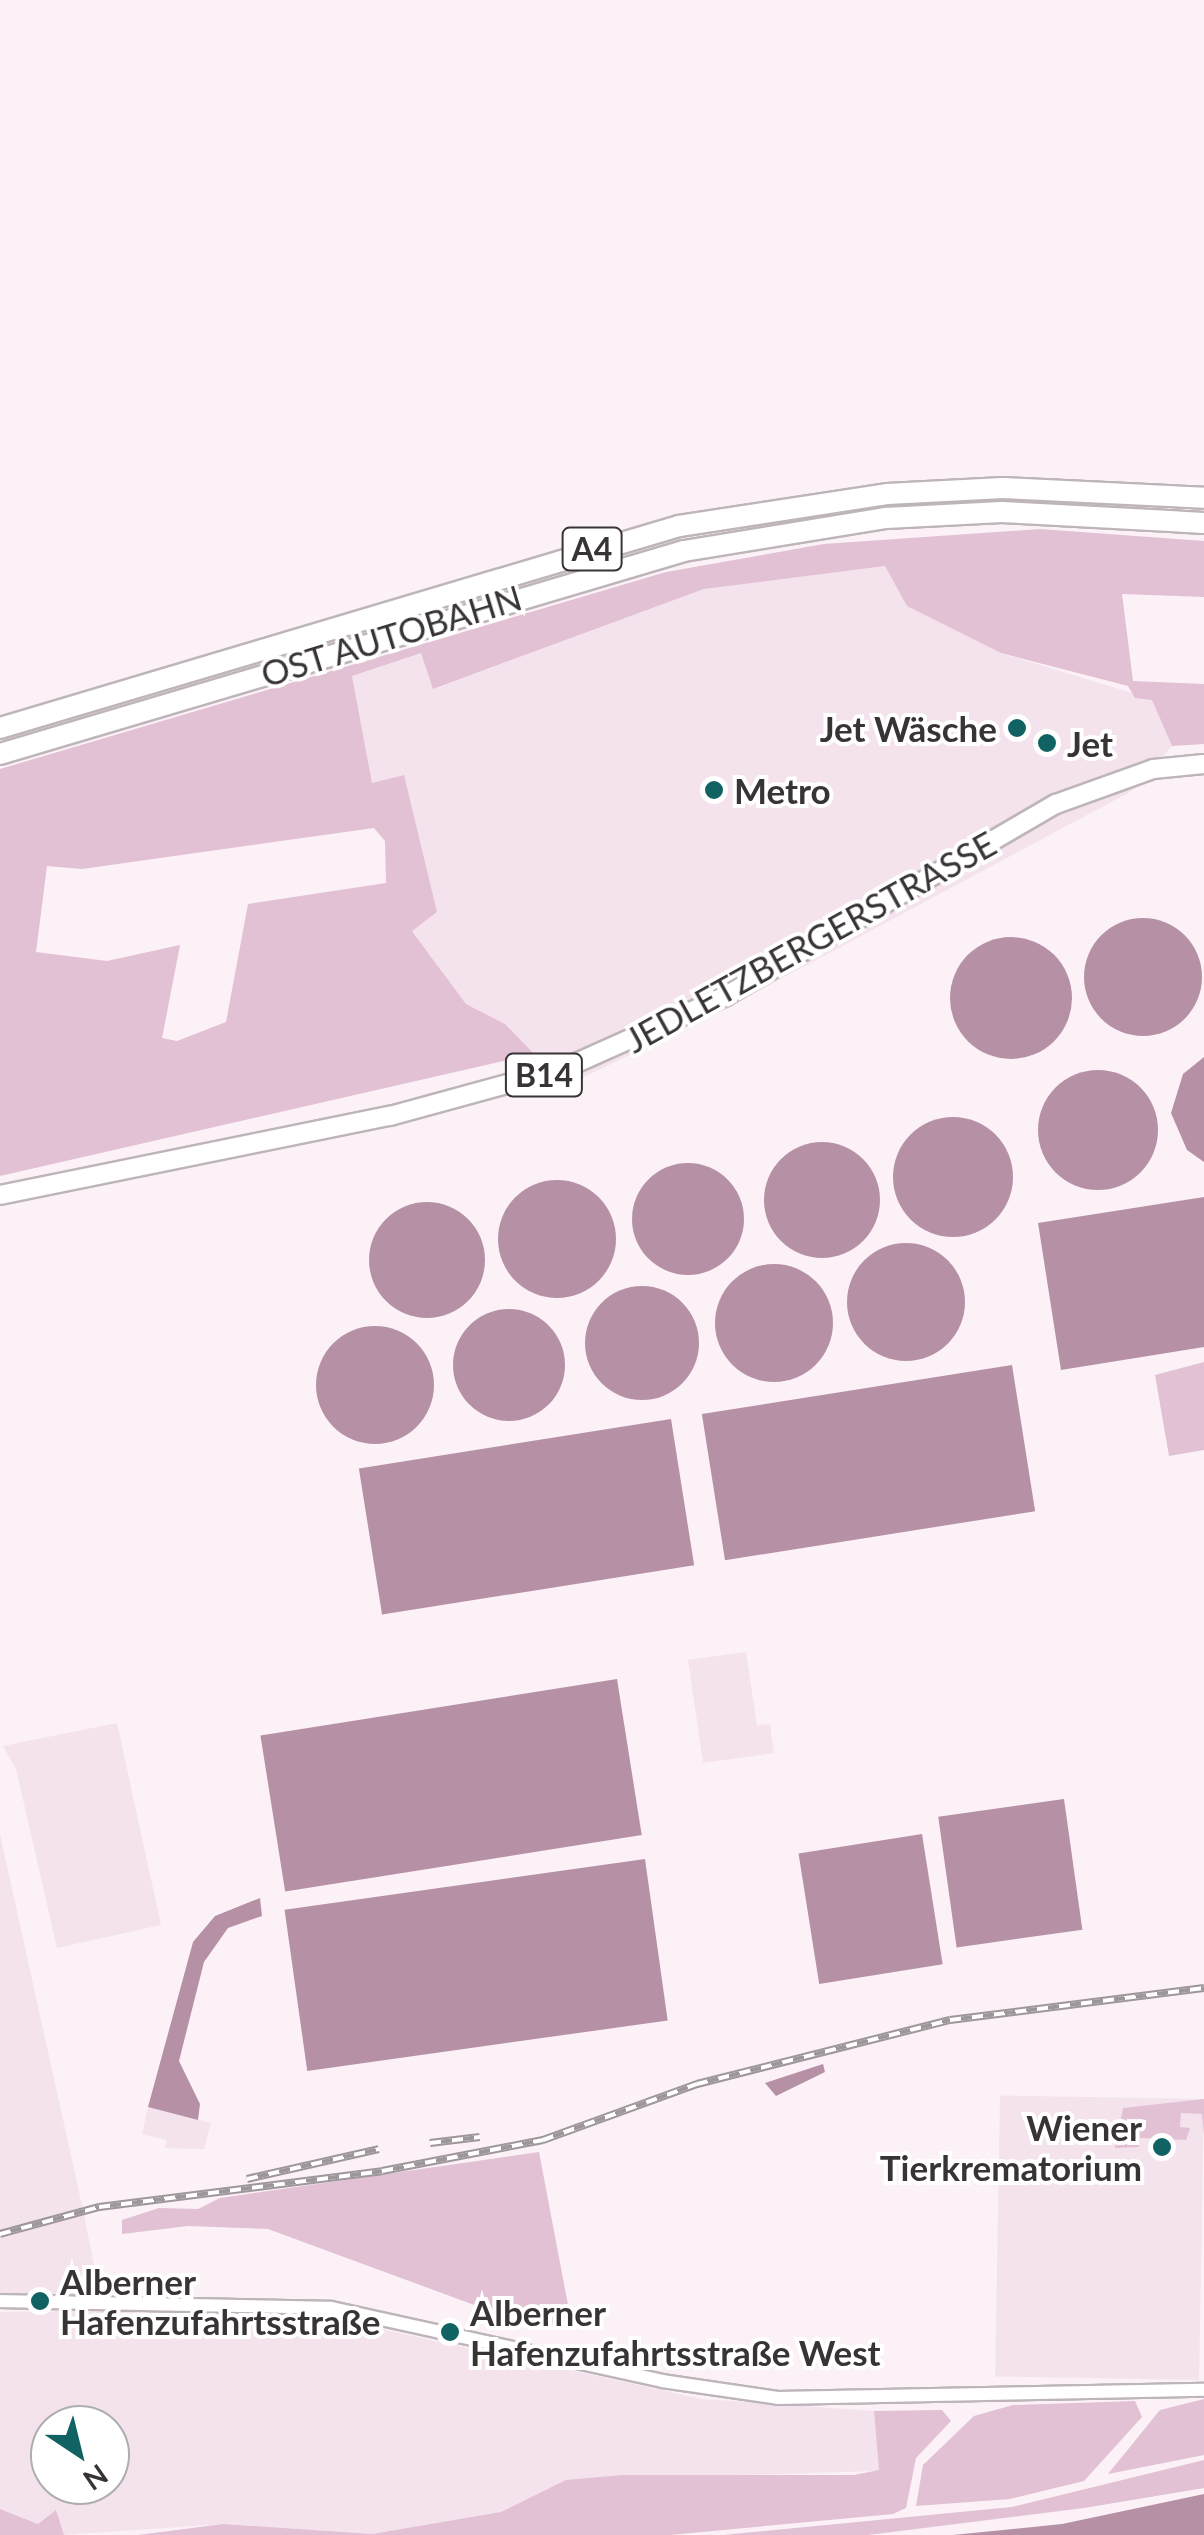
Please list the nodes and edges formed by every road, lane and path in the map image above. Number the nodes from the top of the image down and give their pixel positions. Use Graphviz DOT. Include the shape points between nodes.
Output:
graph roads {
  1 [pos="1204,498"];
  2 [pos="1204,523"];
  3 [pos="0,728"];
  4 [pos="0,754"];
  5 [pos="1204,764"];
  6 [pos="0,1195"];
  7 [pos="0,2300"];
  8 [pos="1204,2390"];
  1 -- 3 [label="highway, OST AUTOBAHN / A4" via="1111,490 926,492 697,523 564,555"];
  2 -- 4 [label="highway, OST AUTOBAHN / A4" via="1002,512 790,530 572,579"];
  5 -- 6 [label="main road, JEDLETZBERGERSTRASSE / B14" via="1153,769 1056,804 724,997 564,1068 390,1116"];
  7 -- 8 [label="street" via="331,2308 662,2381 778,2398"];
}
